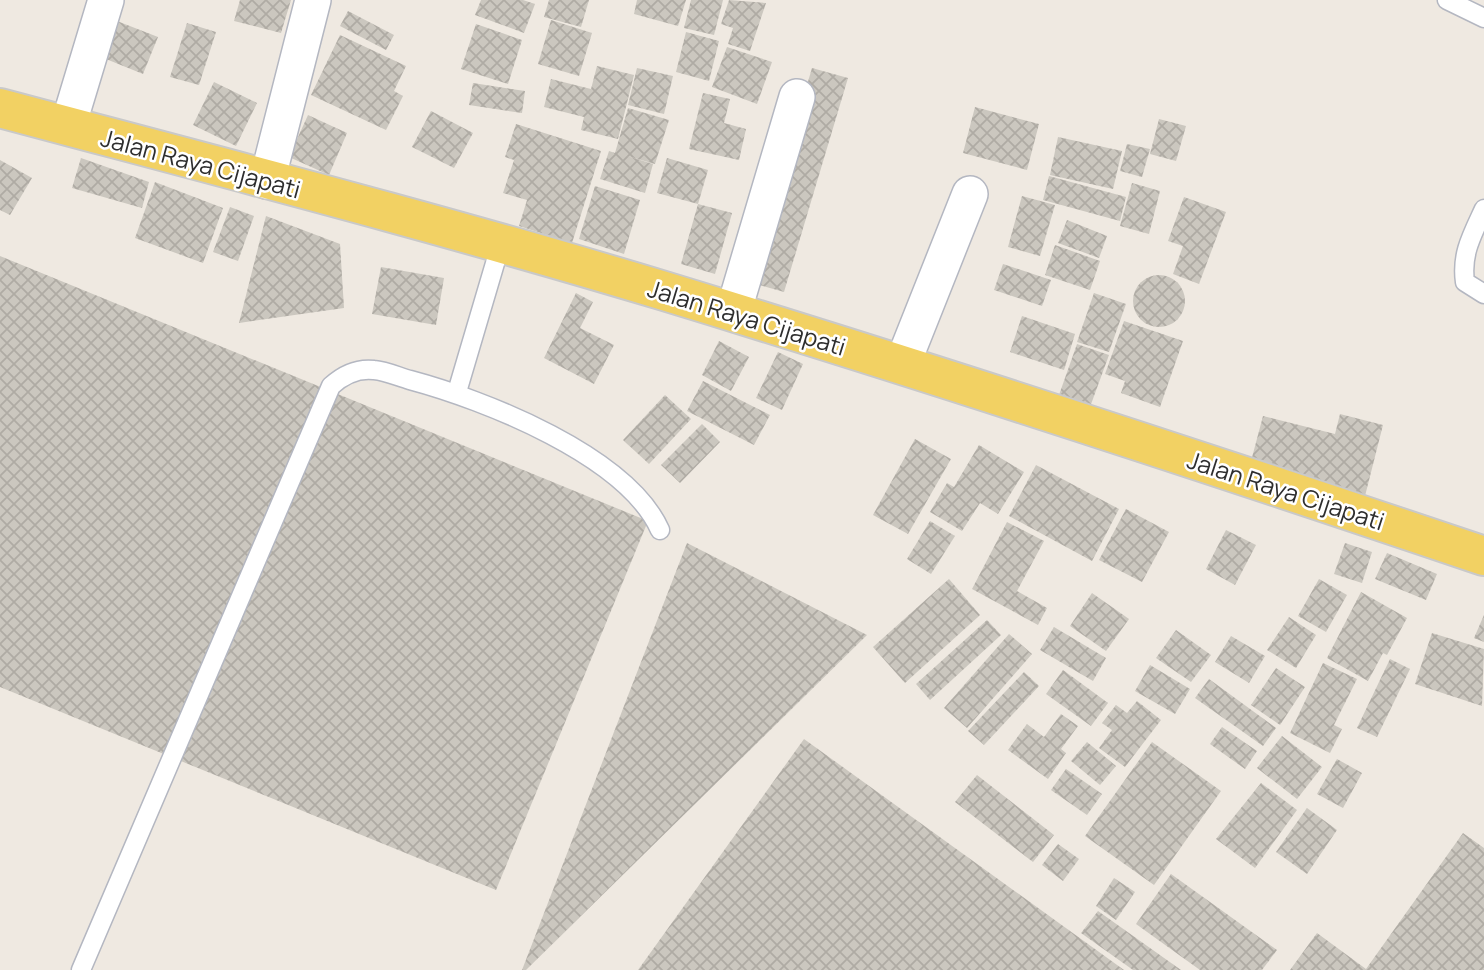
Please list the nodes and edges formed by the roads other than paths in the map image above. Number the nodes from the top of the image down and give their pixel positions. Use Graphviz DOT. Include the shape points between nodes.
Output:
graph roads {
  1 [pos="106,0"];
  2 [pos="313,0"];
  3 [pos="1447,0"];
  4 [pos="1484,18"];
  5 [pos="797,97"];
  6 [pos="0,108"];
  7 [pos="68,127"];
  8 [pos="267,181"];
  9 [pos="970,194"];
  10 [pos="1484,209"];
  11 [pos="501,243"];
  12 [pos="1484,294"];
  13 [pos="733,313"];
  14 [pos="902,365"];
  15 [pos="457,392"];
  16 [pos="660,530"];
  17 [pos="1484,556"];
  18 [pos="81,970"];
  1 -- 7 [label="street"];
  2 -- 8 [label="street"];
  3 -- 4 [label="lane"];
  5 -- 13 [label="street"];
  6 -- 7 [label="main road, Jalan Raya Cijapati"];
  7 -- 8 [label="main road, Jalan Raya Cijapati"];
  8 -- 11 [label="main road, Jalan Raya Cijapati"];
  9 -- 14 [label="street"];
  10 -- 12 [label="lane" via="1462,265 1465,282"];
  11 -- 13 [label="main road, Jalan Raya Cijapati"];
  11 -- 15 [label="lane"];
  13 -- 14 [label="main road, Jalan Raya Cijapati"];
  14 -- 17 [label="main road, Jalan Raya Cijapati"];
  15 -- 16 [label="lane" via="557,438 608,472 650,509"];
  15 -- 18 [label="lane" via="374,370 345,374 331,386"];
}
